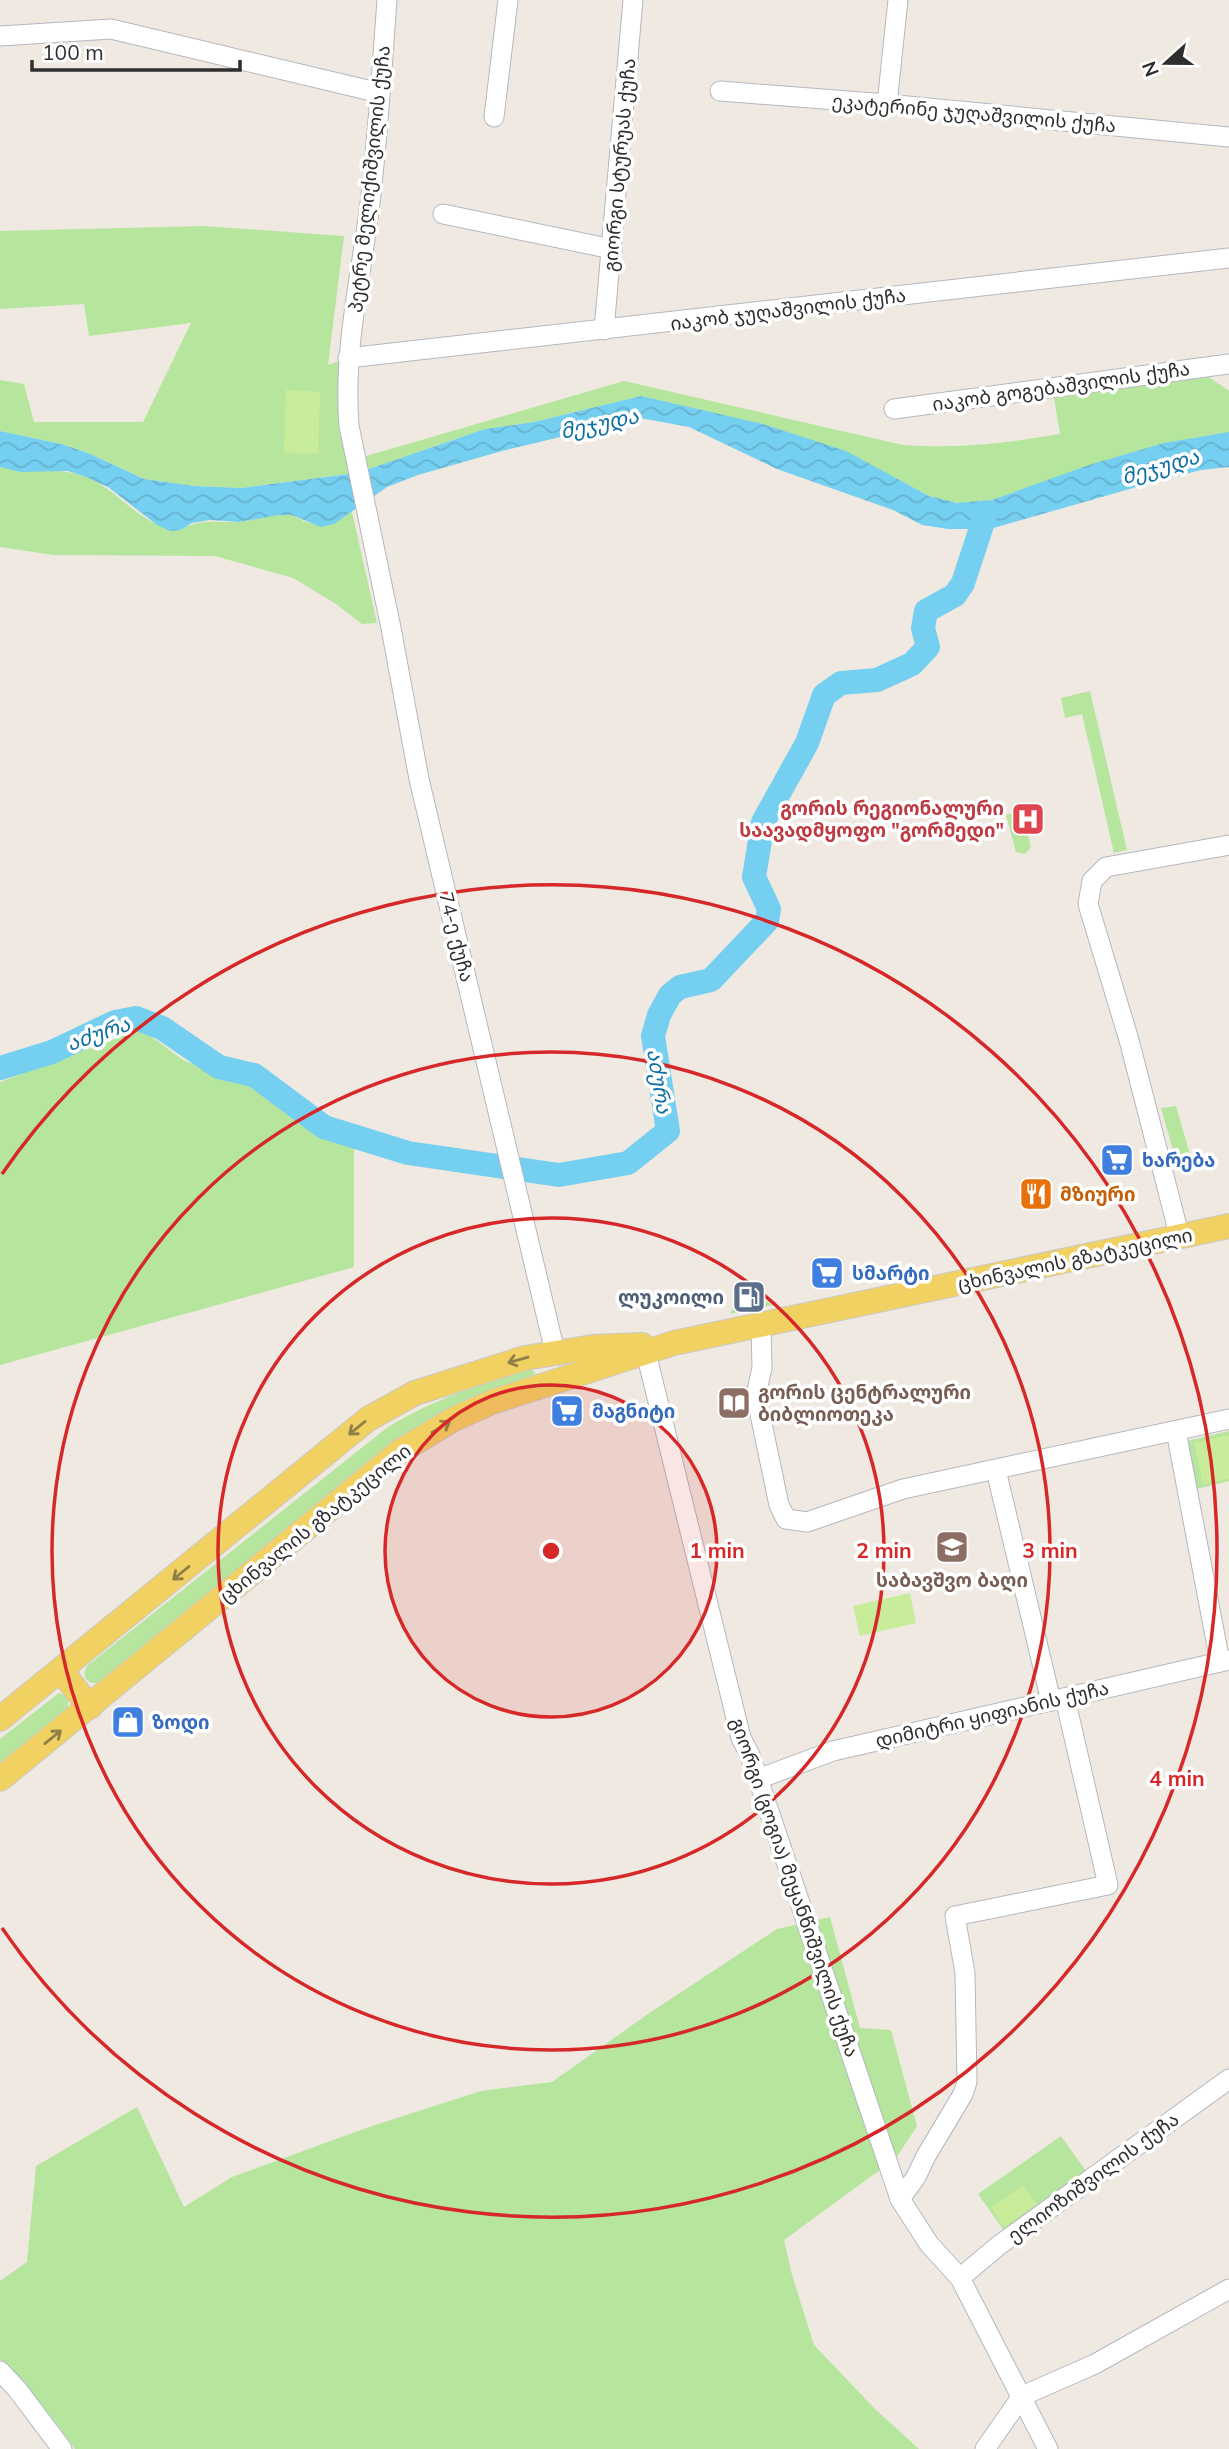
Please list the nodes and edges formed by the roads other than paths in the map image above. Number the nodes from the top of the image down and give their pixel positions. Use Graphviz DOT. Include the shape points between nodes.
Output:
graph roads {
  1 [pos="387,0"];
  2 [pos="508,0"];
  3 [pos="633,0"];
  4 [pos="898,0"];
  5 [pos="0,36"];
  6 [pos="720,91"];
  7 [pos="380,93"];
  8 [pos="887,104"];
  9 [pos="494,117"];
  10 [pos="1229,137"];
  11 [pos="443,214"];
  12 [pos="612,249"];
  13 [pos="1229,258"];
  14 [pos="604,330"];
  15 [pos="348,358"];
  16 [pos="1229,363"];
  17 [pos="894,409"];
  18 [pos="1229,845"];
  19 [pos="1229,1226"];
  20 [pos="1180,1238"];
  21 [pos="761,1325"];
  22 [pos="674,1343"];
  23 [pos="555,1352"];
  24 [pos="646,1353"];
  25 [pos="555,1381"];
  26 [pos="1229,1419"];
  27 [pos="1176,1430"];
  28 [pos="996,1469"];
  29 [pos="1224,1661"];
  30 [pos="61,1671"];
  31 [pos="1058,1699"];
  32 [pos="90,1707"];
  33 [pos="0,1719"];
  34 [pos="0,1779"];
  35 [pos="758,1779"];
  36 [pos="1229,2079"];
  37 [pos="900,2199"];
  38 [pos="960,2278"];
  39 [pos="1229,2290"];
  40 [pos="0,2371"];
  41 [pos="1022,2396"];
  42 [pos="62,2449"];
  43 [pos="985,2449"];
  44 [pos="1048,2449"];
  1 -- 7 [label="street, პეტრე მელიქიშვილის ქუჩა"];
  2 -- 9 [label="street"];
  3 -- 12 [label="street, გიორგი სტურუას ქუჩა"];
  4 -- 8 [label="street"];
  5 -- 7 [label="street" via="111,29"];
  6 -- 8 [label="street, ეკატერინე ჯუღაშვილის ქუჩა"];
  7 -- 15 [label="street, პეტრე მელიქიშვილის ქუჩა"];
  8 -- 10 [label="street, ეკატერინე ჯუღაშვილის ქუჩა"];
  11 -- 12 [label="street"];
  12 -- 14 [label="street, გიორგი სტურუას ქუჩა"];
  13 -- 14 [label="street, იაკობ ჯუღაშვილის ქუჩა"];
  14 -- 15 [label="street, იაკობ ჯუღაშვილის ქუჩა"];
  15 -- 23 [label="street, 74-ე ქუჩა" via="349,426 419,779"];
  16 -- 17 [label="street, იაკობ გოგებაშვილის ქუჩა"];
  18 -- 20 [label="street" via="1106,867 1092,881 1088,904"];
  19 -- 20 [label="main road, ცხინვალის გზატკეცილი"];
  20 -- 21 [label="main road, ცხინვალის გზატკეცილი"];
  21 -- 22 [label="main road, ცხინვალის გზატკეცილი"];
  21 -- 28 [label="street" via="762,1368 756,1395 779,1505 786,1518 807,1522 903,1489"];
  22 -- 23 [label="main road, ცხინვალის გზატკეცილი"];
  22 -- 24 [label="main road, ცხინვალის გზატკეცილი"];
  23 -- 25 [label="main road" via="559,1371"];
  23 -- 30 [label="main road, ცხინვალის გზატკეცილი, one-way" via="431,1387 369,1419"];
  24 -- 25 [label="main road, ცხინვალის გზატკეცილი"];
  24 -- 35 [label="street, გიორგი (გოგია) მეყანწიშვილის ქუჩა" via="740,1738"];
  32 -- 25 [label="main road, ცხინვალის გზატკეცილი, one-way" via="399,1452 452,1420"];
  26 -- 27 [label="street"];
  27 -- 28 [label="street"];
  27 -- 29 [label="street"];
  28 -- 31 [label="street"];
  29 -- 31 [label="street, დიმიტრი ყიფიანის ქუჩა"];
  30 -- 32 [label="main road"];
  30 -- 33 [label="main road, ცხინვალის გზატკეცილი"];
  31 -- 35 [label="street, დიმიტრი ყიფიანის ქუჩა" via="833,1751"];
  31 -- 37 [label="street" via="1108,1885 955,1916 965,1973 967,2082"];
  34 -- 32 [label="main road, ცხინვალის გზატკეცილი, one-way"];
  35 -- 37 [label="street, გიორგი (გოგია) მეყანწიშვილის ქუჩა"];
  36 -- 38 [label="street, ელიოზიშვილის ქუჩა"];
  37 -- 38 [label="street, გიორგი (გოგია) მეყანწიშვილის ქუჩა" via="929,2244"];
  38 -- 41 [label="street, გიორგი (გოგია) მეყანწიშვილის ქუჩა"];
  39 -- 41 [label="street" via="1095,2364"];
  40 -- 42 [label="street"];
  41 -- 43 [label="street"];
  41 -- 44 [label="street, გიორგი (გოგია) მეყანწიშვილის ქუჩა"];
}
